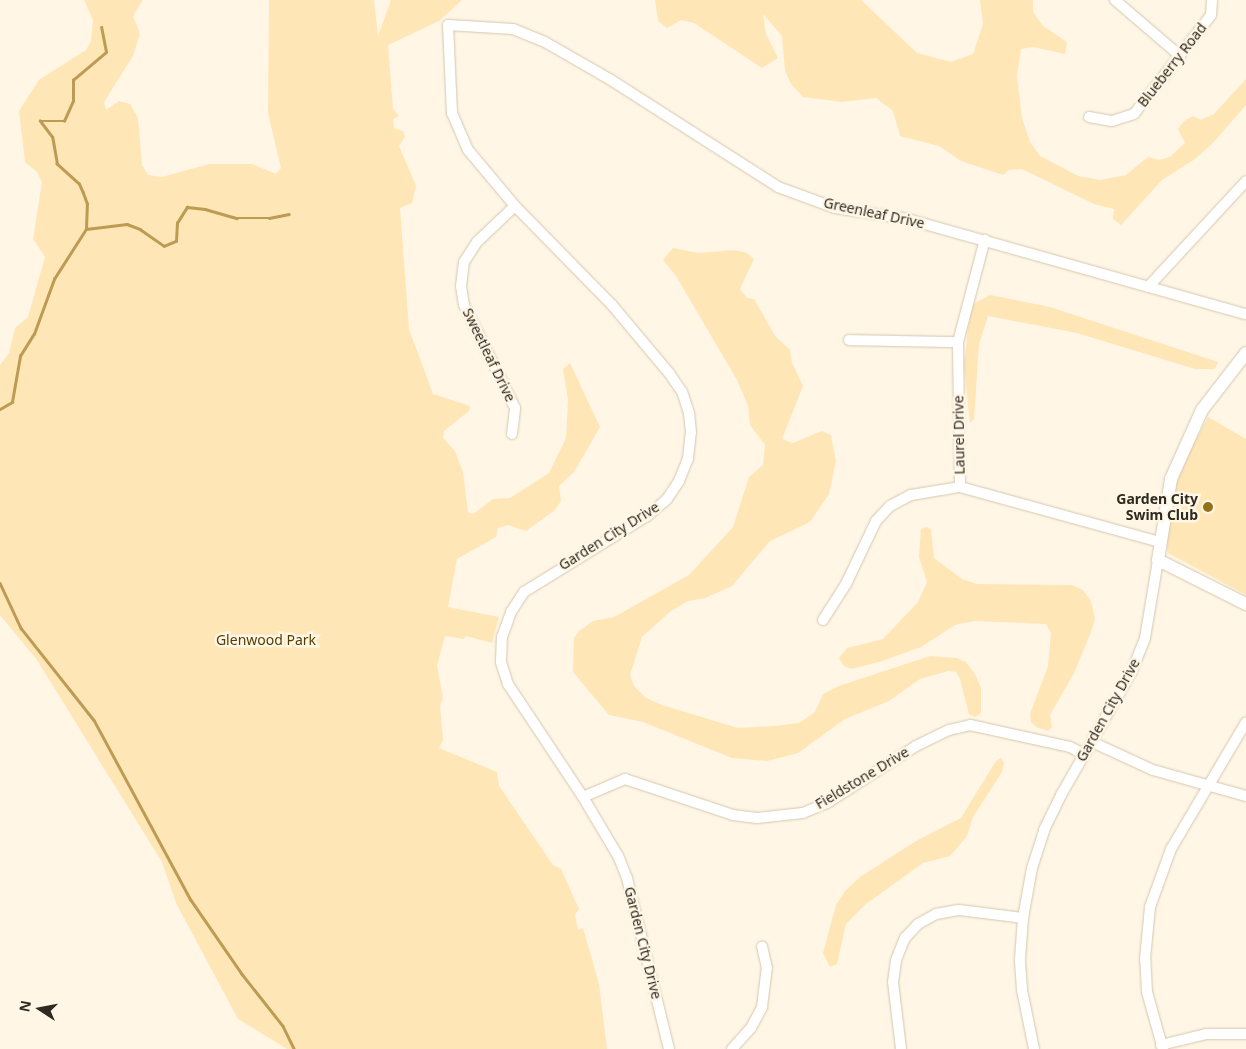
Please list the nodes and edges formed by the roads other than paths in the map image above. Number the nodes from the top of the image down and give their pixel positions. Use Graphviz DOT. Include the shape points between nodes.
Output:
graph roads {
  1 [pos="1115,0"];
  2 [pos="1212,0"];
  3 [pos="448,25"];
  4 [pos="1180,56"];
  5 [pos="1089,118"];
  6 [pos="1246,182"];
  7 [pos="515,206"];
  8 [pos="985,239"];
  9 [pos="1148,287"];
  10 [pos="1246,314"];
  11 [pos="849,340"];
  12 [pos="958,342"];
  13 [pos="1246,353"];
  14 [pos="512,434"];
  15 [pos="960,487"];
  16 [pos="1159,542"];
  17 [pos="1158,560"];
  18 [pos="1246,604"];
  19 [pos="823,620"];
  20 [pos="1246,722"];
  21 [pos="1092,742"];
  22 [pos="1084,754"];
  23 [pos="1208,786"];
  24 [pos="1246,796"];
  25 [pos="583,797"];
  26 [pos="1023,918"];
  27 [pos="762,947"];
  28 [pos="1246,1034"];
  29 [pos="1162,1047"];
  30 [pos="669,1049"];
  31 [pos="732,1049"];
  32 [pos="901,1049"];
  33 [pos="1034,1049"];
  1 -- 4 [label="street"];
  2 -- 4 [label="street, Blueberry Road" via="1210,15"];
  3 -- 7 [label="street, Garden City Drive" via="452,113 458,130 468,150"];
  3 -- 8 [label="street, Greenleaf Drive" via="513,29 545,42 611,80 778,187 835,208 907,219"];
  4 -- 5 [label="street, Blueberry Road" via="1134,114 1112,121"];
  6 -- 9 [label="street"];
  7 -- 14 [label="street, Sweetleaf Drive" via="476,242 464,262 461,286 464,305 515,408"];
  7 -- 25 [label="street, Garden City Drive" via="612,305 669,373 682,392 691,432 688,459 680,481 667,499 647,516 524,592 511,612 502,637 501,662 508,684"];
  8 -- 9 [label="street, Greenleaf Drive"];
  8 -- 12 [label="street, Laurel Drive"];
  9 -- 10 [label="street, Greenleaf Drive"];
  11 -- 12 [label="street"];
  12 -- 15 [label="street, Laurel Drive"];
  13 -- 16 [label="street, Garden City Drive" via="1217,388 1170,479"];
  15 -- 16 [label="street, Laurel Drive"];
  15 -- 19 [label="street" via="911,494 890,506 876,520 846,584"];
  16 -- 17 [label="street, Garden City Drive"];
  17 -- 18 [label="street"];
  17 -- 21 [label="street, Garden City Drive" via="1145,638 1131,673"];
  20 -- 23 [label="street"];
  21 -- 22 [label="street, Garden City Drive"];
  21 -- 23 [label="street" via="1131,762"];
  22 -- 25 [label="street, Fieldstone Drive" via="1070,747 970,725 949,730 916,746 827,803 803,813 780,817 733,816 624,779"];
  22 -- 26 [label="street, Garden City Drive" via="1044,830 1032,868"];
  23 -- 24 [label="street"];
  23 -- 29 [label="street" via="1171,849 1150,907 1145,959 1147,992"];
  25 -- 30 [label="street, Garden City Drive" via="618,856 627,878"];
  26 -- 32 [label="street" via="959,910 936,914 905,938 896,960 893,982"];
  26 -- 33 [label="street, Garden City Drive" via="1022,990"];
  27 -- 31 [label="street" via="768,968 762,1007 751,1028"];
  28 -- 29 [label="street" via="1206,1034"];
}
